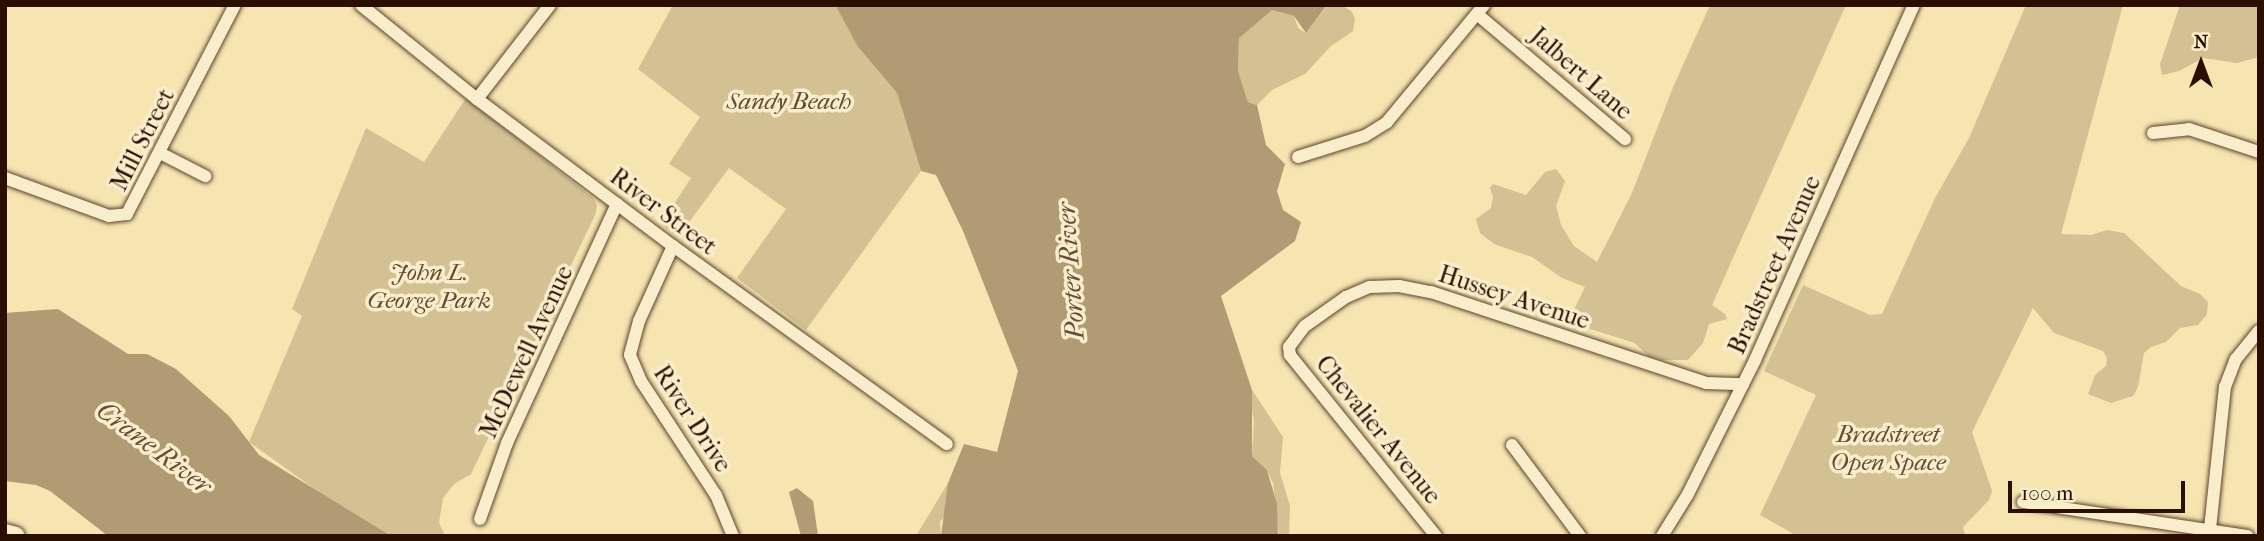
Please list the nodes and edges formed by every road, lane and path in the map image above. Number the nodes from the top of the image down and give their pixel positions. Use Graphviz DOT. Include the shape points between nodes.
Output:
graph roads {
  1 [pos="234,5"];
  2 [pos="361,5"];
  3 [pos="550,5"];
  4 [pos="1914,5"];
  5 [pos="1480,9"];
  6 [pos="477,99"];
  7 [pos="2153,133"];
  8 [pos="1625,139"];
  9 [pos="2259,152"];
  10 [pos="160,153"];
  11 [pos="1298,157"];
  12 [pos="205,176"];
  13 [pos="5,178"];
  14 [pos="617,204"];
  15 [pos="673,246"];
  16 [pos="2259,331"];
  17 [pos="1289,349"];
  18 [pos="1743,384"];
  19 [pos="947,444"];
  20 [pos="1512,445"];
  21 [pos="2023,502"];
  22 [pos="480,519"];
  23 [pos="2210,529"];
  24 [pos="5,533"];
  25 [pos="16,536"];
  26 [pos="733,536"];
  27 [pos="1436,536"];
  28 [pos="1580,536"];
  29 [pos="1662,536"];
  30 [pos="2247,536"];
  1 -- 10 [label="street, Mill Street"];
  2 -- 6 [label="street, River Street"];
  3 -- 6 [label="street"];
  4 -- 18 [label="street, Bradstreet Avenue"];
  5 -- 8 [label="street, Jalbert Lane"];
  5 -- 11 [label="street" via="1387,122 1365,136"];
  6 -- 14 [label="street, River Street"];
  7 -- 9 [label="street" via="2189,129"];
  10 -- 12 [label="street"];
  10 -- 13 [label="street, Mill Street" via="130,211 116,217"];
  14 -- 15 [label="street, River Street"];
  14 -- 22 [label="street, McDewell Avenue" via="507,443"];
  15 -- 19 [label="street, River Street"];
  15 -- 26 [label="street, River Drive" via="639,321 630,355 641,381 716,495"];
  16 -- 23 [label="street" via="2236,359 2225,387"];
  17 -- 18 [label="street, Hussey Avenue" via="1305,326 1346,297 1370,287 1399,286 1431,292 1706,383"];
  17 -- 27 [label="street, Chevalier Avenue"];
  18 -- 29 [label="street, Bradstreet Avenue"];
  20 -- 28 [label="street"];
  21 -- 23 [label="street"];
  23 -- 30 [label="street"];
  24 -- 25 [label="main road"];
}
